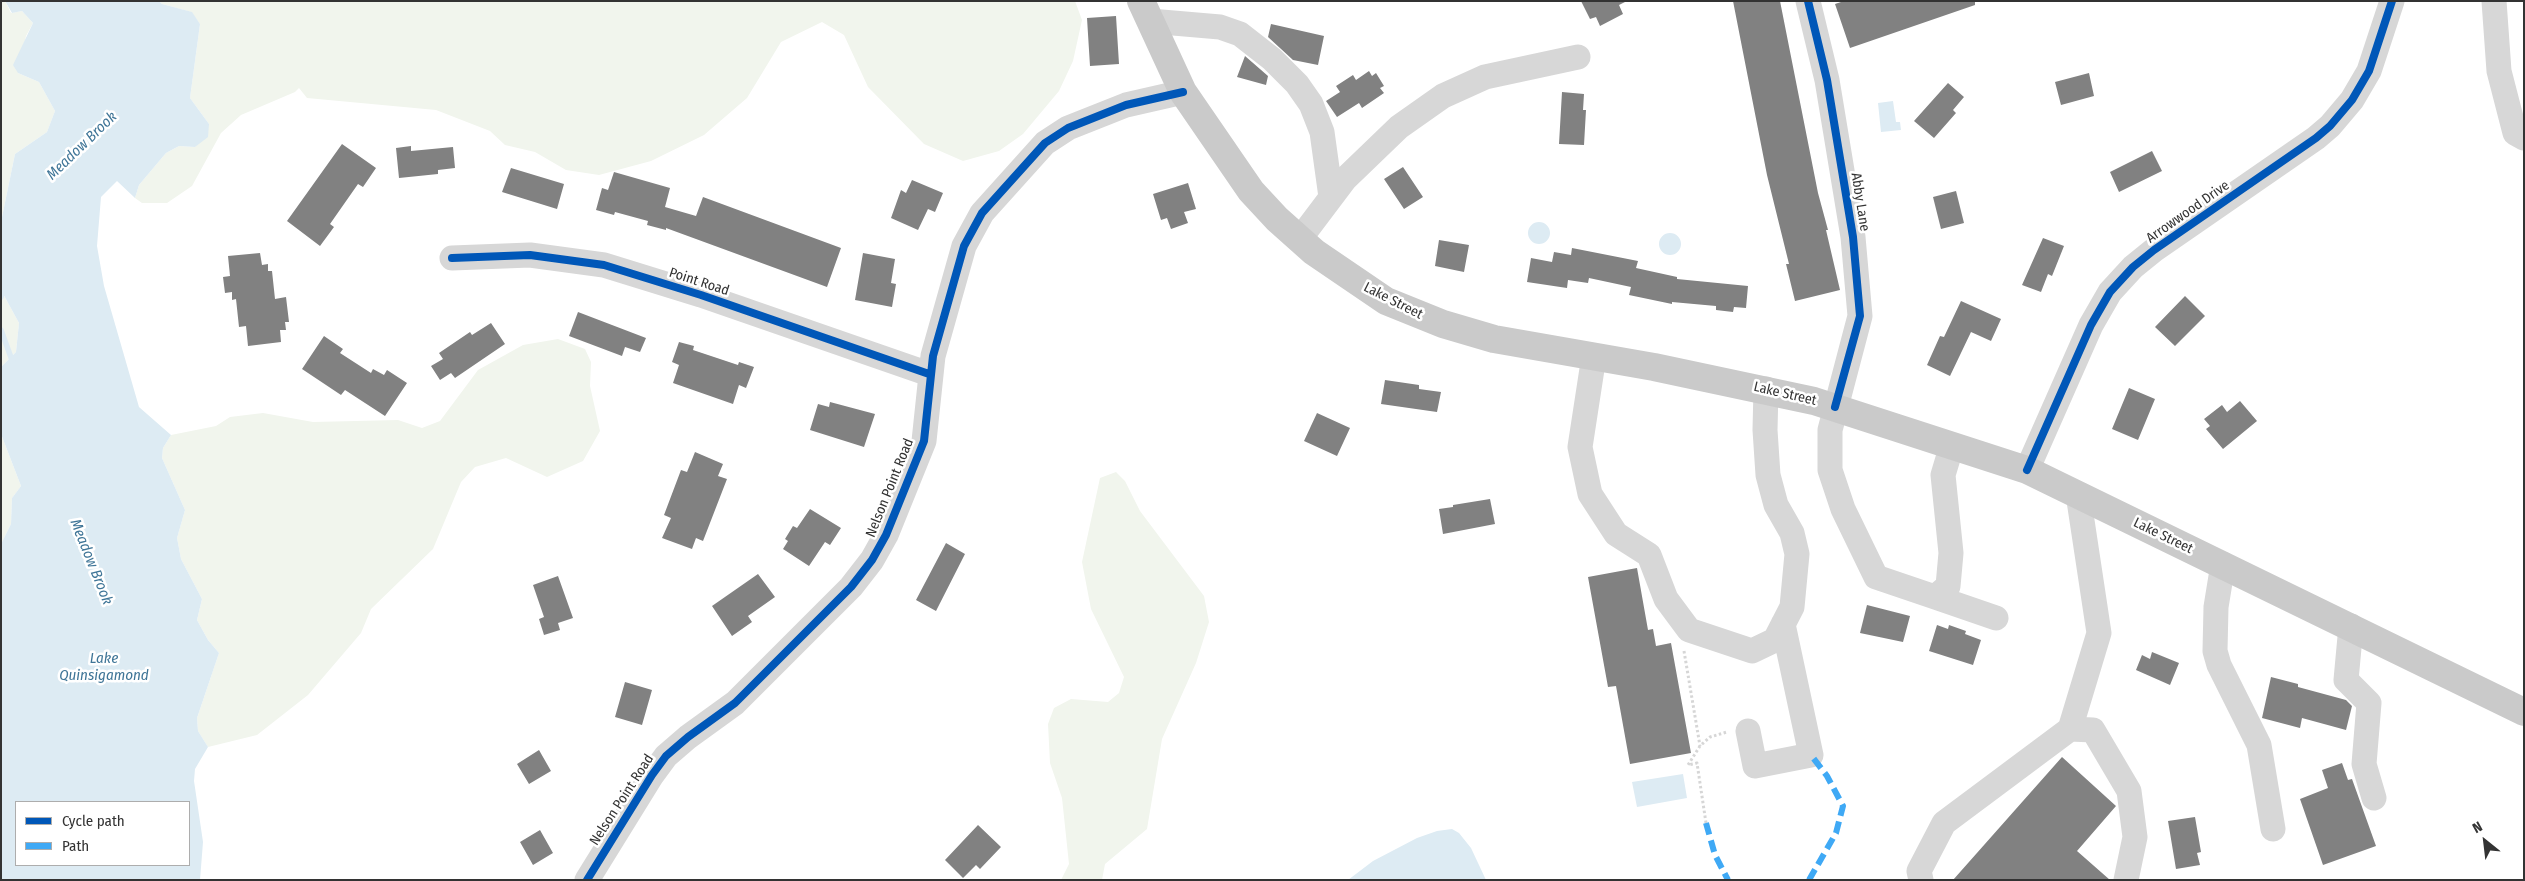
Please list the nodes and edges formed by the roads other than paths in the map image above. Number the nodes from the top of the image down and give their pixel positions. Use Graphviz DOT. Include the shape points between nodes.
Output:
graph roads {
  1 [pos="1808,1"];
  2 [pos="2392,1"];
  3 [pos="2494,1"];
  4 [pos="1146,11"];
  5 [pos="1578,57"];
  6 [pos="1183,92"];
  7 [pos="2524,138"];
  8 [pos="1331,197"];
  9 [pos="1299,240"];
  10 [pos="452,258"];
  11 [pos="1594,356"];
  12 [pos="929,374"];
  13 [pos="1766,390"];
  14 [pos="1835,406"];
  15 [pos="1952,444"];
  16 [pos="2027,470"];
  17 [pos="2078,494"];
  18 [pos="2223,564"];
  19 [pos="1935,597"];
  20 [pos="1996,618"];
  21 [pos="1783,624"];
  22 [pos="2351,626"];
  23 [pos="2524,712"];
  24 [pos="2070,729"];
  25 [pos="1748,731"];
  26 [pos="2374,798"];
  27 [pos="2273,829"];
  28 [pos="587,880"];
  29 [pos="1921,880"];
  30 [pos="2126,880"];
  1 -- 14 [label="street, Abby Lane" via="1827,80 1852,229 1860,316"];
  2 -- 16 [label="street, Arrowwood Drive" via="2376,56 2352,100 2330,126 2154,250 2110,292 2091,326"];
  3 -- 7 [label="street" via="2499,71 2516,133"];
  4 -- 6 [label="main road, Lake Street"];
  4 -- 8 [label="street" via="1240,34 1297,84 1311,104 1322,132"];
  5 -- 8 [label="street" via="1485,77 1443,96 1399,127 1344,179"];
  6 -- 9 [label="main road, Lake Street" via="1251,190"];
  6 -- 12 [label="street, Nelson Point Road" via="1126,105 1068,128 1045,143 1011,178 982,213 964,246"];
  8 -- 9 [label="street"];
  9 -- 11 [label="main road, Lake Street" via="1371,292 1423,317 1494,339"];
  10 -- 12 [label="street, Point Road" via="530,255 604,265"];
  11 -- 13 [label="main road, Lake Street"];
  11 -- 21 [label="street" via="1580,447 1590,494 1616,534 1649,555 1666,599 1689,630 1752,651 1775,640"];
  12 -- 28 [label="street, Nelson Point Road" via="924,441 886,535 872,560 851,587 735,703 666,756"];
  13 -- 14 [label="main road, Lake Street"];
  13 -- 21 [label="street" via="1768,475 1776,505 1792,533 1797,554 1792,607"];
  14 -- 15 [label="main road, Lake Street"];
  14 -- 19 [label="street, Abby Lane" via="1830,430 1830,470 1843,509 1876,577"];
  15 -- 16 [label="main road, Lake Street"];
  15 -- 19 [label="street" via="1943,475 1951,554 1948,586"];
  16 -- 17 [label="main road, Lake Street"];
  17 -- 18 [label="main road, Lake Street"];
  17 -- 24 [label="street" via="2099,633"];
  18 -- 22 [label="main road, Lake Street"];
  18 -- 27 [label="street" via="2216,607 2215,651 2259,745"];
  19 -- 20 [label="street, Abby Lane"];
  21 -- 25 [label="street" via="1811,755 1755,766"];
  22 -- 23 [label="main road, Lake Street"];
  22 -- 26 [label="street" via="2346,680 2369,703 2364,764"];
  24 -- 29 [label="street" via="1944,823 1919,871"];
  24 -- 30 [label="street" via="2093,730 2129,791 2135,837"];
}
